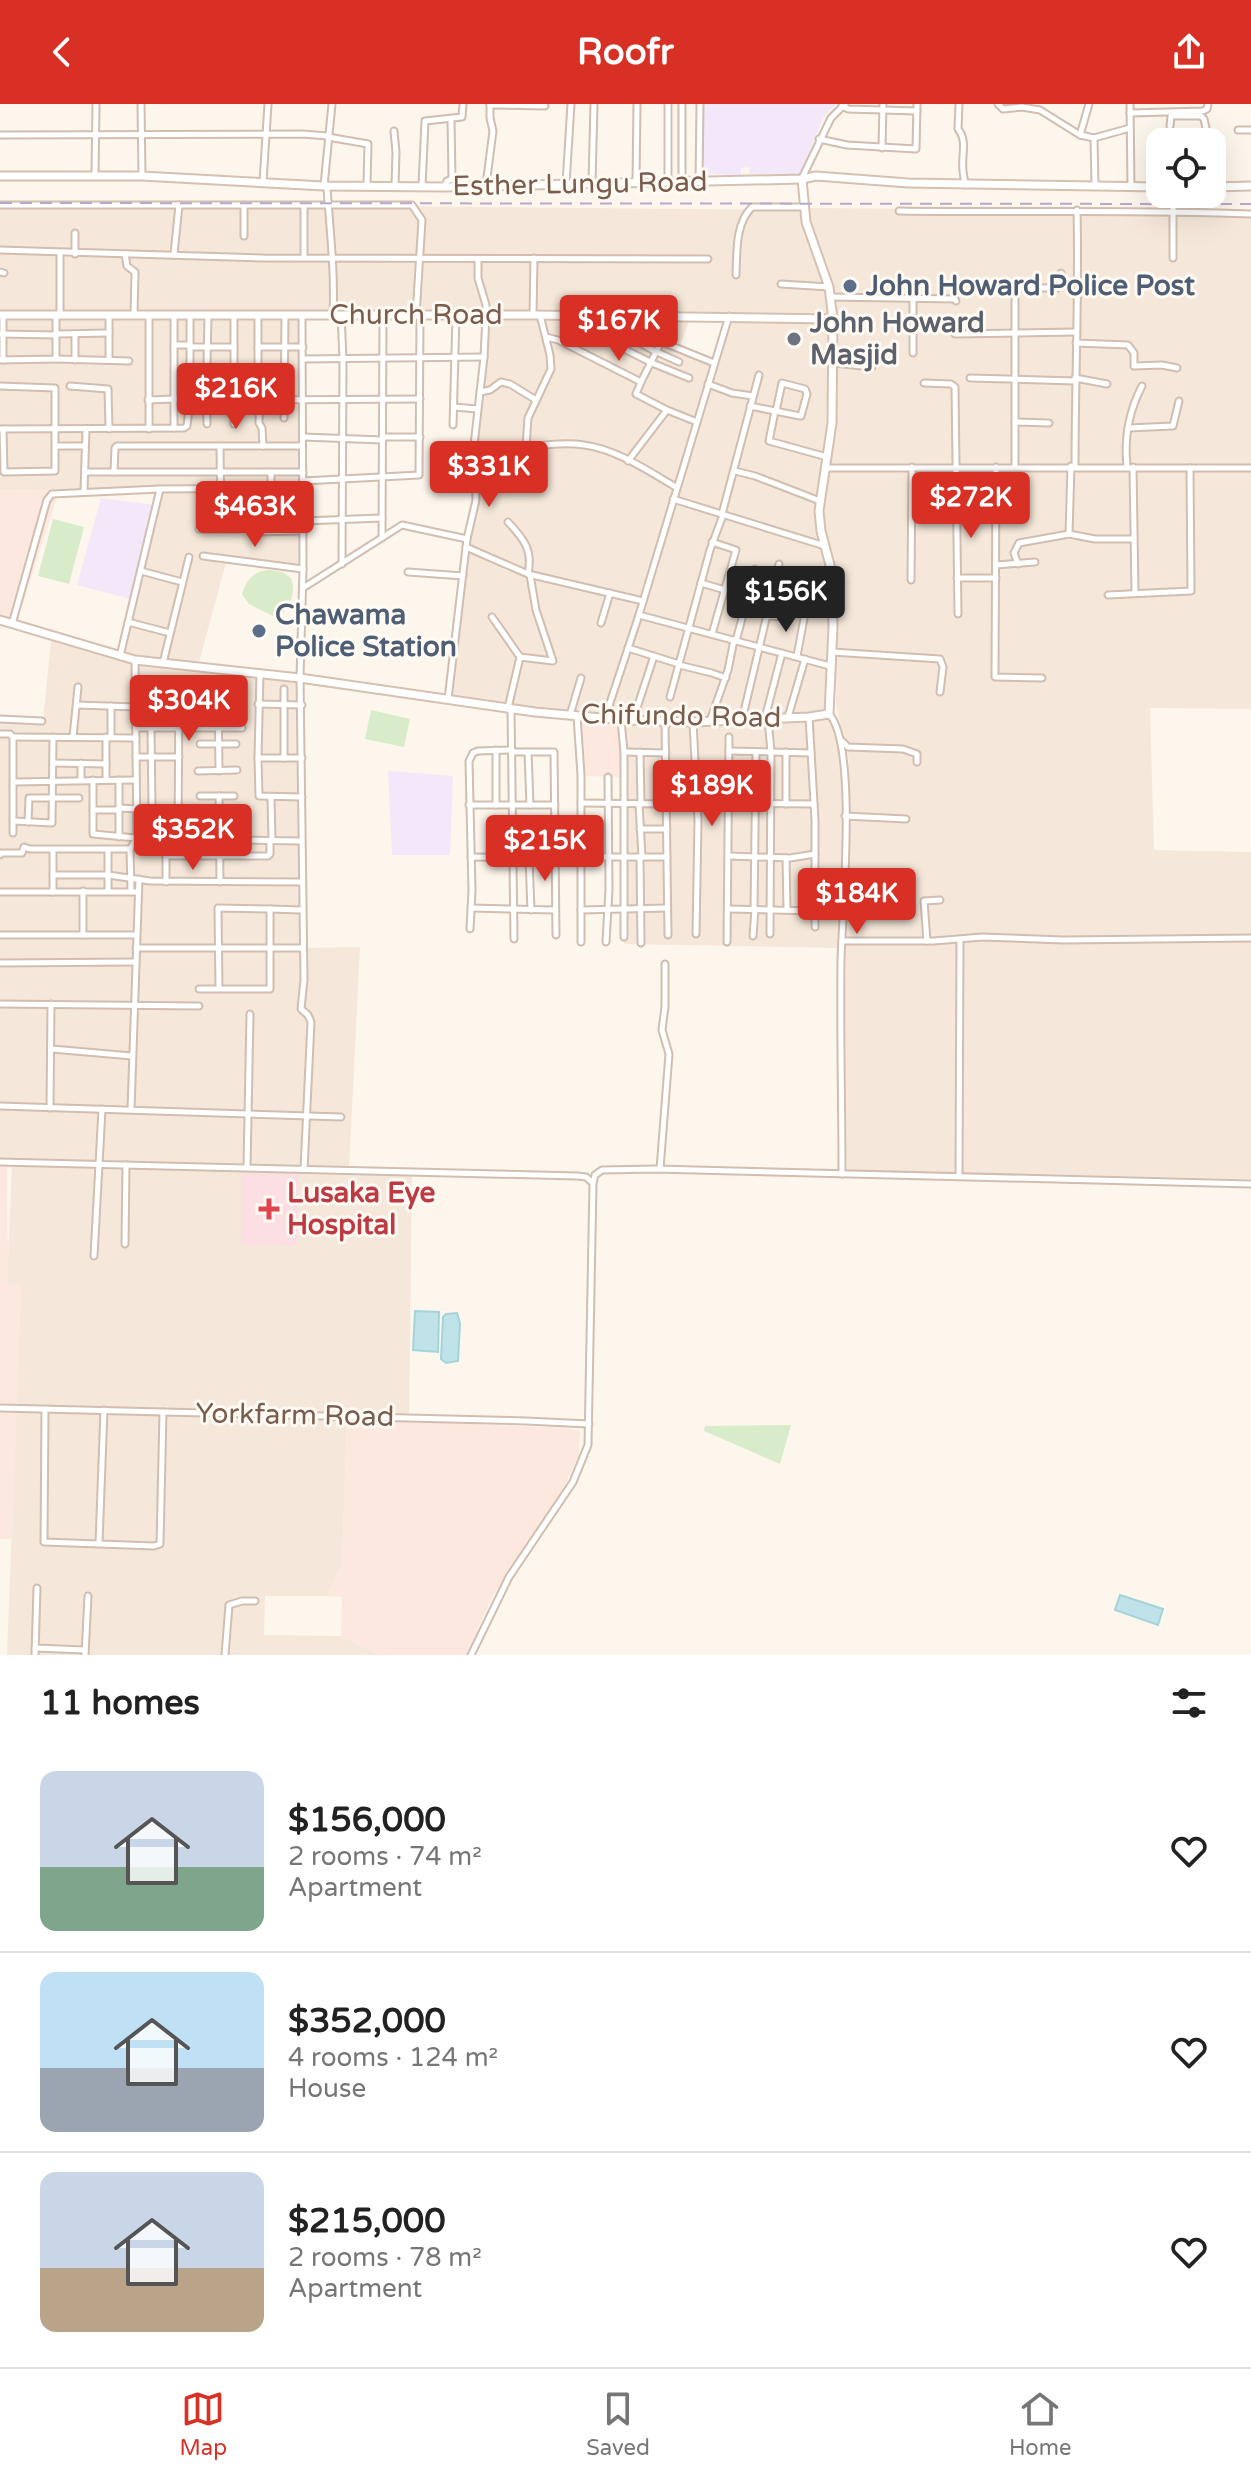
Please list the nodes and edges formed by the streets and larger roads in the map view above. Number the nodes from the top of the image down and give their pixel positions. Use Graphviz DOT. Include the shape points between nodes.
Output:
graph roads {
  1 [pos="96,104"];
  2 [pos="141,104"];
  3 [pos="268,104"];
  4 [pos="332,104"];
  5 [pos="463,104"];
  6 [pos="490,104"];
  7 [pos="571,104"];
  8 [pos="594,104"];
  9 [pos="637,104"];
  10 [pos="668,104"];
  11 [pos="682,104"];
  12 [pos="700,104"];
  13 [pos="959,104"];
  14 [pos="998,104"];
  15 [pos="1089,104"];
  16 [pos="1130,104"];
  17 [pos="1177,104"];
  18 [pos="1208,104"];
  19 [pos="843,105"];
  20 [pos="545,106"];
  21 [pos="883,107"];
  22 [pos="917,108"];
  23 [pos="1177,112"];
  24 [pos="1130,113"];
  25 [pos="451,119"];
  26 [pos="1170,126"];
  27 [pos="1130,128"];
  28 [pos="1206,128"];
  29 [pos="1238,130"];
  30 [pos="1251,130"];
  31 [pos="394,131"];
  32 [pos="0,135"];
  33 [pos="267,135"];
  34 [pos="1080,135"];
  35 [pos="95,136"];
  36 [pos="141,136"];
  37 [pos="328,137"];
  38 [pos="1094,138"];
  39 [pos="819,139"];
  40 [pos="882,148"];
  41 [pos="95,175"];
  42 [pos="0,176"];
  43 [pos="142,176"];
  44 [pos="802,179"];
  45 [pos="263,182"];
  46 [pos="636,182"];
  47 [pos="668,182"];
  48 [pos="682,182"];
  49 [pos="699,182"];
  50 [pos="566,184"];
  51 [pos="592,184"];
  52 [pos="367,185"];
  53 [pos="486,185"];
  54 [pos="965,185"];
  55 [pos="324,186"];
  56 [pos="395,186"];
  57 [pos="422,186"];
  58 [pos="1095,186"];
  59 [pos="1251,186"];
  60 [pos="444,187"];
  61 [pos="1131,187"];
  62 [pos="1146,187"];
  63 [pos="1226,187"];
  64 [pos="0,205"];
  65 [pos="179,205"];
  66 [pos="244,205"];
  67 [pos="328,205"];
  68 [pos="304,206"];
  69 [pos="804,207"];
  70 [pos="1174,208"];
  71 [pos="1077,210"];
  72 [pos="899,211"];
  73 [pos="1174,212"];
  74 [pos="1251,214"];
  75 [pos="75,233"];
  76 [pos="244,236"];
  77 [pos="0,250"];
  78 [pos="60,253"];
  79 [pos="75,254"];
  80 [pos="125,254"];
  81 [pos="174,254"];
  82 [pos="304,257"];
  83 [pos="332,258"];
  84 [pos="420,258"];
  85 [pos="534,258"];
  86 [pos="1173,258"];
  87 [pos="478,259"];
  88 [pos="708,259"];
  89 [pos="1061,273"];
  90 [pos="736,275"];
  91 [pos="781,284"];
  92 [pos="829,287"];
  93 [pos="831,297"];
  94 [pos="913,298"];
  95 [pos="956,301"];
  96 [pos="285,314"];
  97 [pos="302,314"];
  98 [pos="2,315"];
  99 [pos="58,315"];
  100 [pos="109,315"];
  101 [pos="134,315"];
  102 [pos="174,315"];
  103 [pos="190,315"];
  104 [pos="208,315"];
  105 [pos="234,315"];
  106 [pos="258,315"];
  107 [pos="337,315"];
  108 [pos="537,315"];
  109 [pos="149,316"];
  110 [pos="383,316"];
  111 [pos="418,316"];
  112 [pos="456,316"];
  113 [pos="486,316"];
  114 [pos="729,316"];
  115 [pos="833,319"];
  116 [pos="1076,332"];
  117 [pos="109,333"];
  118 [pos="623,333"];
  119 [pos="1015,333"];
  120 [pos="1,334"];
  121 [pos="56,334"];
  122 [pos="75,334"];
  123 [pos="955,334"];
  124 [pos="546,337"];
  125 [pos="600,337"];
  126 [pos="661,342"];
  127 [pos="1076,343"];
  128 [pos="174,345"];
  129 [pos="190,346"];
  130 [pos="207,347"];
  131 [pos="234,347"];
  132 [pos="258,347"];
  133 [pos="285,347"];
  134 [pos="303,347"];
  135 [pos="619,348"];
  136 [pos="656,352"];
  137 [pos="913,353"];
  138 [pos="484,357"];
  139 [pos="456,358"];
  140 [pos="56,359"];
  141 [pos="303,359"];
  142 [pos="343,359"];
  143 [pos="383,359"];
  144 [pos="420,359"];
  145 [pos="1,360"];
  146 [pos="75,360"];
  147 [pos="109,360"];
  148 [pos="129,361"];
  149 [pos="679,362"];
  150 [pos="258,363"];
  151 [pos="652,363"];
  152 [pos="714,363"];
  153 [pos="833,363"];
  154 [pos="207,364"];
  155 [pos="872,367"];
  156 [pos="1177,368"];
  157 [pos="759,375"];
  158 [pos="689,378"];
  159 [pos="970,378"];
  160 [pos="1016,378"];
  161 [pos="1075,379"];
  162 [pos="206,381"];
  163 [pos="260,382"];
  164 [pos="641,382"];
  165 [pos="924,383"];
  166 [pos="708,384"];
  167 [pos="1107,384"];
  168 [pos="0,386"];
  169 [pos="70,386"];
  170 [pos="1142,386"];
  171 [pos="480,392"];
  172 [pos="753,396"];
  173 [pos="234,398"];
  174 [pos="260,398"];
  175 [pos="174,399"];
  176 [pos="190,399"];
  177 [pos="207,399"];
  178 [pos="343,399"];
  179 [pos="383,399"];
  180 [pos="420,399"];
  181 [pos="148,400"];
  182 [pos="285,400"];
  183 [pos="303,400"];
  184 [pos="536,400"];
  185 [pos="1179,401"];
  186 [pos="750,406"];
  187 [pos="454,407"];
  188 [pos="478,409"];
  189 [pos="667,410"];
  190 [pos="775,411"];
  191 [pos="284,418"];
  192 [pos="697,422"];
  193 [pos="1015,422"];
  194 [pos="1049,423"];
  195 [pos="207,424"];
  196 [pos="234,424"];
  197 [pos="453,425"];
  198 [pos="1128,428"];
  199 [pos="2,429"];
  200 [pos="56,429"];
  201 [pos="109,429"];
  202 [pos="149,429"];
  203 [pos="174,429"];
  204 [pos="86,430"];
  205 [pos="303,437"];
  206 [pos="420,437"];
  207 [pos="342,439"];
  208 [pos="383,439"];
  209 [pos="56,446"];
  210 [pos="85,446"];
  211 [pos="220,446"];
  212 [pos="263,446"];
  213 [pos="302,446"];
  214 [pos="526,447"];
  215 [pos="827,457"];
  216 [pos="474,460"];
  217 [pos="628,461"];
  218 [pos="1073,466"];
  219 [pos="1130,466"];
  220 [pos="912,467"];
  221 [pos="955,467"];
  222 [pos="996,467"];
  223 [pos="1015,467"];
  224 [pos="824,468"];
  225 [pos="1190,468"];
  226 [pos="1250,470"];
  227 [pos="735,471"];
  228 [pos="85,472"];
  229 [pos="114,472"];
  230 [pos="220,472"];
  231 [pos="271,472"];
  232 [pos="303,472"];
  233 [pos="342,478"];
  234 [pos="382,478"];
  235 [pos="303,481"];
  236 [pos="676,487"];
  237 [pos="220,488"];
  238 [pos="272,488"];
  239 [pos="303,488"];
  240 [pos="160,489"];
  241 [pos="84,491"];
  242 [pos="673,499"];
  243 [pos="820,501"];
  244 [pos="220,504"];
  245 [pos="242,506"];
  246 [pos="723,515"];
  247 [pos="382,518"];
  248 [pos="342,519"];
  249 [pos="303,521"];
  250 [pos="508,522"];
  251 [pos="199,529"];
  252 [pos="221,529"];
  253 [pos="239,529"];
  254 [pos="273,531"];
  255 [pos="303,531"];
  256 [pos="252,532"];
  257 [pos="1069,534"];
  258 [pos="382,538"];
  259 [pos="467,539"];
  260 [pos="1133,539"];
  261 [pos="712,542"];
  262 [pos="825,546"];
  263 [pos="466,547"];
  264 [pos="203,556"];
  265 [pos="189,557"];
  266 [pos="1035,562"];
  267 [pos="342,564"];
  268 [pos="779,564"];
  269 [pos="1018,564"];
  270 [pos="996,565"];
  271 [pos="303,569"];
  272 [pos="755,569"];
  273 [pos="141,571"];
  274 [pos="408,572"];
  275 [pos="529,574"];
  276 [pos="463,576"];
  277 [pos="776,576"];
  278 [pos="957,578"];
  279 [pos="996,578"];
  280 [pos="911,580"];
  281 [pos="182,582"];
  282 [pos="701,583"];
  283 [pos="302,588"];
  284 [pos="725,590"];
  285 [pos="610,593"];
  286 [pos="1135,593"];
  287 [pos="1108,595"];
  288 [pos="643,601"];
  289 [pos="958,614"];
  290 [pos="639,615"];
  291 [pos="767,616"];
  292 [pos="492,617"];
  293 [pos="787,617"];
  294 [pos="0,620"];
  295 [pos="128,622"];
  296 [pos="601,623"];
  297 [pos="12,624"];
  298 [pos="689,629"];
  299 [pos="170,633"];
  300 [pos="712,634"];
  301 [pos="735,640"];
  302 [pos="760,647"];
  303 [pos="628,648"];
  304 [pos="832,652"];
  305 [pos="782,653"];
  306 [pos="120,656"];
  307 [pos="654,656"];
  308 [pos="797,656"];
  309 [pos="520,657"];
  310 [pos="805,659"];
  311 [pos="135,660"];
  312 [pos="163,664"];
  313 [pos="679,665"];
  314 [pos="830,666"];
  315 [pos="260,673"];
  316 [pos="300,678"];
  317 [pos="581,678"];
  318 [pos="726,678"];
  319 [pos="1042,678"];
  320 [pos="218,682"];
  321 [pos="179,684"];
  322 [pos="78,687"];
  323 [pos="284,689"];
  324 [pos="940,692"];
  325 [pos="670,697"];
  326 [pos="448,699"];
  327 [pos="258,704"];
  328 [pos="77,705"];
  329 [pos="284,705"];
  330 [pos="302,705"];
  331 [pos="111,706"];
  332 [pos="136,707"];
  333 [pos="509,708"];
  334 [pos="829,714"];
  335 [pos="573,716"];
  336 [pos="809,717"];
  337 [pos="788,718"];
  338 [pos="0,719"];
  339 [pos="605,719"];
  340 [pos="766,719"];
  341 [pos="621,720"];
  342 [pos="633,720"];
  343 [pos="742,720"];
  344 [pos="42,721"];
  345 [pos="665,721"];
  346 [pos="710,721"];
  347 [pos="693,722"];
  348 [pos="136,728"];
  349 [pos="151,728"];
  350 [pos="178,728"];
  351 [pos="219,728"];
  352 [pos="242,728"];
  353 [pos="0,734"];
  354 [pos="13,737"];
  355 [pos="53,737"];
  356 [pos="73,737"];
  357 [pos="109,737"];
  358 [pos="729,737"];
  359 [pos="136,738"];
  360 [pos="842,741"];
  361 [pos="200,744"];
  362 [pos="219,744"];
  363 [pos="236,744"];
  364 [pos="496,750"];
  365 [pos="512,751"];
  366 [pos="729,751"];
  367 [pos="528,752"];
  368 [pos="624,752"];
  369 [pos="640,752"];
  370 [pos="756,752"];
  371 [pos="771,752"];
  372 [pos="786,752"];
  373 [pos="666,753"];
  374 [pos="812,753"];
  375 [pos="136,757"];
  376 [pos="151,757"];
  377 [pos="179,757"];
  378 [pos="258,758"];
  379 [pos="284,758"];
  380 [pos="302,758"];
  381 [pos="917,762"];
  382 [pos="53,763"];
  383 [pos="81,763"];
  384 [pos="106,764"];
  385 [pos="237,770"];
  386 [pos="198,771"];
  387 [pos="219,771"];
  388 [pos="608,777"];
  389 [pos="81,780"];
  390 [pos="93,780"];
  391 [pos="106,780"];
  392 [pos="119,780"];
  393 [pos="135,780"];
  394 [pos="54,781"];
  395 [pos="14,782"];
  396 [pos="200,796"];
  397 [pos="219,796"];
  398 [pos="234,796"];
  399 [pos="53,797"];
  400 [pos="271,797"];
  401 [pos="302,797"];
  402 [pos="79,798"];
  403 [pos="581,803"];
  404 [pos="729,803"];
  405 [pos="608,804"];
  406 [pos="640,804"];
  407 [pos="666,804"];
  408 [pos="756,804"];
  409 [pos="770,804"];
  410 [pos="786,804"];
  411 [pos="814,804"];
  412 [pos="469,805"];
  413 [pos="496,805"];
  414 [pos="512,805"];
  415 [pos="530,805"];
  416 [pos="555,805"];
  417 [pos="623,805"];
  418 [pos="119,809"];
  419 [pos="135,809"];
  420 [pos="152,809"];
  421 [pos="93,810"];
  422 [pos="177,811"];
  423 [pos="845,816"];
  424 [pos="906,819"];
  425 [pos="14,821"];
  426 [pos="28,822"];
  427 [pos="640,829"];
  428 [pos="667,829"];
  429 [pos="13,833"];
  430 [pos="119,837"];
  431 [pos="136,838"];
  432 [pos="166,840"];
  433 [pos="178,840"];
  434 [pos="218,840"];
  435 [pos="271,840"];
  436 [pos="301,841"];
  437 [pos="130,849"];
  438 [pos="53,850"];
  439 [pos="108,850"];
  440 [pos="815,854"];
  441 [pos="0,855"];
  442 [pos="166,856"];
  443 [pos="219,856"];
  444 [pos="729,856"];
  445 [pos="471,857"];
  446 [pos="512,857"];
  447 [pos="582,857"];
  448 [pos="608,857"];
  449 [pos="624,857"];
  450 [pos="641,857"];
  451 [pos="667,857"];
  452 [pos="755,857"];
  453 [pos="770,857"];
  454 [pos="529,858"];
  455 [pos="554,858"];
  456 [pos="786,858"];
  457 [pos="53,875"];
  458 [pos="108,875"];
  459 [pos="135,878"];
  460 [pos="166,882"];
  461 [pos="220,882"];
  462 [pos="301,882"];
  463 [pos="83,891"];
  464 [pos="108,891"];
  465 [pos="0,892"];
  466 [pos="53,892"];
  467 [pos="134,892"];
  468 [pos="940,900"];
  469 [pos="471,908"];
  470 [pos="667,908"];
  471 [pos="270,909"];
  472 [pos="624,909"];
  473 [pos="642,909"];
  474 [pos="728,909"];
  475 [pos="755,909"];
  476 [pos="770,909"];
  477 [pos="301,910"];
  478 [pos="514,910"];
  479 [pos="531,910"];
  480 [pos="555,910"];
  481 [pos="581,910"];
  482 [pos="608,910"];
  483 [pos="787,910"];
  484 [pos="815,911"];
  485 [pos="815,927"];
  486 [pos="470,929"];
  487 [pos="696,934"];
  488 [pos="770,934"];
  489 [pos="0,935"];
  490 [pos="83,935"];
  491 [pos="136,935"];
  492 [pos="556,935"];
  493 [pos="668,935"];
  494 [pos="753,936"];
  495 [pos="624,937"];
  496 [pos="1251,938"];
  497 [pos="514,939"];
  498 [pos="960,939"];
  499 [pos="842,941"];
  500 [pos="927,941"];
  501 [pos="581,942"];
  502 [pos="606,942"];
  503 [pos="727,942"];
  504 [pos="641,943"];
  505 [pos="136,948"];
  506 [pos="218,948"];
  507 [pos="302,948"];
  508 [pos="271,949"];
  509 [pos="136,962"];
  510 [pos="0,963"];
  511 [pos="665,964"];
  512 [pos="199,989"];
  513 [pos="219,989"];
  514 [pos="0,1004"];
  515 [pos="51,1004"];
  516 [pos="199,1006"];
  517 [pos="135,1007"];
  518 [pos="250,1014"];
  519 [pos="52,1049"];
  520 [pos="132,1056"];
  521 [pos="0,1106"];
  522 [pos="50,1108"];
  523 [pos="102,1109"];
  524 [pos="131,1109"];
  525 [pos="247,1113"];
  526 [pos="308,1116"];
  527 [pos="341,1117"];
  528 [pos="0,1162"];
  529 [pos="100,1164"];
  530 [pos="126,1165"];
  531 [pos="247,1168"];
  532 [pos="304,1169"];
  533 [pos="660,1169"];
  534 [pos="842,1174"];
  535 [pos="959,1176"];
  536 [pos="593,1183"];
  537 [pos="1251,1184"];
  538 [pos="125,1244"];
  539 [pos="94,1256"];
  540 [pos="0,1408"];
  541 [pos="45,1409"];
  542 [pos="104,1410"];
  543 [pos="163,1412"];
  544 [pos="589,1424"];
  545 [pos="99,1543"];
  546 [pos="37,1588"];
  547 [pos="88,1596"];
  548 [pos="255,1601"];
  549 [pos="35,1652"];
  550 [pos="85,1652"];
  551 [pos="225,1655"];
  552 [pos="471,1655"];
  1 -- 35 [label="street"];
  2 -- 36 [label="street"];
  3 -- 33 [label="street"];
  4 -- 37 [label="street"];
  5 -- 25 [label="street" via="462,117"];
  6 -- 20 [label="street"];
  6 -- 53 [label="street" via="493,131"];
  7 -- 50 [label="street"];
  8 -- 51 [label="street"];
  9 -- 46 [label="street"];
  10 -- 47 [label="street"];
  11 -- 48 [label="street"];
  12 -- 49 [label="street"];
  13 -- 54 [label="street"];
  14 -- 34 [label="street" via="1003,109 1040,110"];
  15 -- 34 [label="street"];
  16 -- 24 [label="street"];
  17 -- 23 [label="street"];
  18 -- 23 [label="street" via="1203,111"];
  19 -- 21 [label="street"];
  19 -- 39 [label="street"];
  21 -- 22 [label="street"];
  21 -- 40 [label="street"];
  22 -- 40 [label="street" via="916,149"];
  23 -- 24 [label="street"];
  24 -- 27 [label="street"];
  25 -- 57 [label="street" via="424,123"];
  25 -- 60 [label="street" via="452,179"];
  26 -- 28 [label="street" via="1171,116 1201,116"];
  27 -- 38 [label="street"];
  27 -- 61 [label="street"];
  29 -- 30 [label="street"];
  31 -- 56 [label="street"];
  32 -- 35 [label="street"];
  33 -- 36 [label="street"];
  33 -- 37 [label="street"];
  33 -- 45 [label="street"];
  34 -- 38 [label="street"];
  35 -- 36 [label="street"];
  35 -- 41 [label="street"];
  36 -- 43 [label="street"];
  37 -- 52 [label="street" via="368,144"];
  37 -- 55 [label="street"];
  38 -- 58 [label="street"];
  39 -- 40 [label="street"];
  39 -- 44 [label="street"];
  41 -- 42 [label="street, Esther Lungu Road"];
  41 -- 43 [label="street, Esther Lungu Road"];
  43 -- 45 [label="street, Esther Lungu Road"];
  44 -- 49 [label="street, Esther Lungu Road"];
  44 -- 54 [label="street, Esther Lungu Road"];
  44 -- 69 [label="street"];
  45 -- 55 [label="street, Esther Lungu Road"];
  46 -- 47 [label="street, Esther Lungu Road"];
  46 -- 51 [label="street, Esther Lungu Road"];
  47 -- 48 [label="street, Esther Lungu Road"];
  48 -- 49 [label="street, Esther Lungu Road"];
  50 -- 51 [label="street, Esther Lungu Road"];
  50 -- 53 [label="street, Esther Lungu Road"];
  52 -- 55 [label="street, Esther Lungu Road"];
  52 -- 56 [label="street, Esther Lungu Road"];
  53 -- 60 [label="street, Esther Lungu Road"];
  54 -- 58 [label="street, Esther Lungu Road"];
  55 -- 67 [label="street"];
  56 -- 57 [label="street, Esther Lungu Road"];
  57 -- 60 [label="street, Esther Lungu Road"];
  58 -- 61 [label="street, Esther Lungu Road"];
  59 -- 63 [label="street"];
  61 -- 62 [label="street, Esther Lungu Road"];
  64 -- 65 [label="street"];
  65 -- 66 [label="street"];
  65 -- 81 [label="street"];
  66 -- 68 [label="street"];
  66 -- 76 [label="street"];
  67 -- 68 [label="street"];
  67 -- 83 [label="street"];
  67 -- 84 [label="street" via="412,205 422,220"];
  68 -- 82 [label="street"];
  69 -- 90 [label="street" via="748,210 738,237"];
  69 -- 92 [label="street"];
  70 -- 73 [label="street"];
  71 -- 72 [label="street"];
  71 -- 73 [label="street"];
  71 -- 116 [label="street"];
  73 -- 74 [label="street"];
  73 -- 86 [label="street"];
  75 -- 79 [label="street"];
  77 -- 78 [label="street"];
  78 -- 79 [label="street"];
  78 -- 99 [label="street"];
  79 -- 80 [label="street"];
  80 -- 81 [label="street"];
  80 -- 101 [label="street" via="127,266 135,272"];
  81 -- 82 [label="street"];
  82 -- 83 [label="street"];
  83 -- 84 [label="street"];
  83 -- 107 [label="street"];
  84 -- 87 [label="street"];
  84 -- 111 [label="street"];
  85 -- 87 [label="street"];
  85 -- 88 [label="street"];
  85 -- 108 [label="street"];
  87 -- 113 [label="street"];
  89 -- 119 [label="street" via="1057,288 1016,290"];
  91 -- 92 [label="street"];
  92 -- 93 [label="street"];
  93 -- 94 [label="street"];
  93 -- 115 [label="street"];
  94 -- 95 [label="street"];
  94 -- 137 [label="street"];
  96 -- 97 [label="street, Church Road"];
  96 -- 106 [label="street, Church Road"];
  96 -- 133 [label="street"];
  97 -- 107 [label="street, Church Road"];
  97 -- 134 [label="street"];
  98 -- 99 [label="street, Church Road"];
  98 -- 120 [label="street"];
  99 -- 100 [label="street, Church Road"];
  99 -- 121 [label="street"];
  100 -- 101 [label="street, Church Road"];
  100 -- 117 [label="street"];
  101 -- 109 [label="street, Church Road"];
  102 -- 103 [label="street, Church Road"];
  102 -- 109 [label="street, Church Road"];
  102 -- 128 [label="street"];
  103 -- 104 [label="street, Church Road"];
  103 -- 129 [label="street"];
  104 -- 105 [label="street, Church Road"];
  104 -- 130 [label="street"];
  105 -- 106 [label="street, Church Road"];
  105 -- 131 [label="street"];
  106 -- 132 [label="street"];
  107 -- 110 [label="street, Church Road"];
  107 -- 142 [label="street"];
  108 -- 113 [label="street, Church Road"];
  108 -- 114 [label="street, Church Road"];
  108 -- 124 [label="street"];
  109 -- 181 [label="street"];
  110 -- 111 [label="street, Church Road"];
  110 -- 143 [label="street"];
  111 -- 112 [label="street, Church Road"];
  111 -- 144 [label="street"];
  112 -- 113 [label="street, Church Road"];
  112 -- 139 [label="street"];
  113 -- 138 [label="street"];
  114 -- 115 [label="street, Church Road"];
  114 -- 152 [label="street"];
  115 -- 153 [label="street"];
  116 -- 119 [label="street"];
  116 -- 127 [label="street"];
  117 -- 122 [label="street"];
  117 -- 147 [label="street"];
  118 -- 126 [label="street"];
  118 -- 135 [label="street"];
  118 -- 136 [label="street"];
  119 -- 123 [label="street"];
  119 -- 160 [label="street"];
  120 -- 121 [label="street"];
  120 -- 145 [label="street"];
  121 -- 122 [label="street"];
  121 -- 140 [label="street"];
  122 -- 146 [label="street"];
  124 -- 164 [label="street"];
  124 -- 184 [label="street" via="551,369"];
  125 -- 135 [label="street"];
  126 -- 136 [label="street"];
  126 -- 152 [label="street"];
  127 -- 156 [label="street" via="1128,345 1134,366"];
  127 -- 161 [label="street"];
  128 -- 129 [label="street"];
  128 -- 175 [label="street"];
  129 -- 130 [label="street"];
  129 -- 176 [label="street"];
  130 -- 131 [label="street"];
  130 -- 154 [label="street"];
  131 -- 173 [label="street"];
  132 -- 133 [label="street"];
  132 -- 150 [label="street"];
  133 -- 134 [label="street"];
  133 -- 182 [label="street"];
  134 -- 141 [label="street"];
  135 -- 151 [label="street"];
  136 -- 149 [label="street"];
  136 -- 151 [label="street"];
  138 -- 139 [label="street"];
  138 -- 171 [label="street"];
  139 -- 144 [label="street"];
  139 -- 187 [label="street"];
  140 -- 145 [label="street"];
  140 -- 146 [label="street"];
  141 -- 142 [label="street"];
  141 -- 183 [label="street"];
  142 -- 143 [label="street"];
  142 -- 178 [label="street"];
  143 -- 144 [label="street"];
  143 -- 179 [label="street"];
  144 -- 180 [label="street"];
  146 -- 147 [label="street"];
  147 -- 148 [label="street"];
  151 -- 158 [label="street"];
  151 -- 164 [label="street"];
  152 -- 166 [label="street"];
  153 -- 155 [label="street"];
  153 -- 215 [label="street"];
  157 -- 172 [label="street"];
  159 -- 160 [label="street"];
  160 -- 161 [label="street"];
  160 -- 193 [label="street"];
  161 -- 167 [label="street"];
  161 -- 218 [label="street"];
  162 -- 177 [label="street"];
  163 -- 174 [label="street"];
  164 -- 189 [label="street" via="636,394"];
  165 -- 221 [label="street" via="955,387"];
  166 -- 172 [label="street"];
  166 -- 192 [label="street"];
  168 -- 200 [label="street" via="55,388"];
  169 -- 201 [label="street" via="108,389"];
  170 -- 198 [label="street"];
  171 -- 184 [label="street" via="501,382"];
  171 -- 188 [label="street"];
  172 -- 186 [label="street"];
  173 -- 174 [label="street"];
  173 -- 177 [label="street"];
  173 -- 196 [label="street"];
  174 -- 182 [label="street"];
  174 -- 212 [label="street"];
  175 -- 176 [label="street"];
  175 -- 181 [label="street"];
  175 -- 203 [label="street"];
  176 -- 177 [label="street"];
  176 -- 203 [label="street" via="187,426"];
  177 -- 195 [label="street"];
  178 -- 179 [label="street"];
  178 -- 183 [label="street"];
  178 -- 207 [label="street"];
  179 -- 180 [label="street"];
  179 -- 208 [label="street"];
  180 -- 206 [label="street"];
  181 -- 202 [label="street"];
  182 -- 183 [label="street"];
  182 -- 191 [label="street"];
  183 -- 205 [label="street"];
  184 -- 214 [label="street" via="528,418"];
  185 -- 198 [label="street" via="1173,426"];
  186 -- 190 [label="street"];
  186 -- 227 [label="street"];
  187 -- 188 [label="street"];
  187 -- 197 [label="street"];
  188 -- 216 [label="street"];
  189 -- 192 [label="street"];
  189 -- 217 [label="street"];
  190 -- 190 [label="street" via="801,416 805,389 782,383"];
  190 -- 215 [label="street" via="769,441"];
  192 -- 236 [label="street"];
  193 -- 194 [label="street"];
  193 -- 223 [label="street"];
  198 -- 219 [label="street"];
  199 -- 200 [label="street"];
  199 -- 209 [label="street" via="4,472 55,471"];
  200 -- 204 [label="street"];
  200 -- 209 [label="street"];
  201 -- 202 [label="street"];
  201 -- 204 [label="street"];
  202 -- 203 [label="street"];
  204 -- 210 [label="street"];
  205 -- 207 [label="street"];
  205 -- 213 [label="street"];
  206 -- 208 [label="street"];
  206 -- 234 [label="street" via="419,475"];
  207 -- 208 [label="street"];
  207 -- 233 [label="street"];
  208 -- 234 [label="street"];
  209 -- 210 [label="street"];
  210 -- 228 [label="street"];
  211 -- 212 [label="street"];
  211 -- 229 [label="street" via="117,446"];
  211 -- 230 [label="street"];
  212 -- 213 [label="street"];
  213 -- 232 [label="street"];
  214 -- 216 [label="street"];
  214 -- 217 [label="street" via="588,445"];
  215 -- 224 [label="street"];
  216 -- 259 [label="street" via="476,500"];
  217 -- 236 [label="street"];
  218 -- 219 [label="street"];
  218 -- 223 [label="street"];
  218 -- 257 [label="street"];
  219 -- 225 [label="street"];
  219 -- 260 [label="street"];
  220 -- 221 [label="street"];
  220 -- 224 [label="street"];
  220 -- 280 [label="street"];
  221 -- 222 [label="street"];
  221 -- 278 [label="street"];
  222 -- 223 [label="street"];
  222 -- 270 [label="street"];
  224 -- 243 [label="street"];
  225 -- 226 [label="street"];
  225 -- 286 [label="street" via="1191,591"];
  227 -- 243 [label="street"];
  227 -- 246 [label="street"];
  228 -- 229 [label="street"];
  228 -- 241 [label="street"];
  229 -- 230 [label="street"];
  230 -- 231 [label="street"];
  230 -- 237 [label="street"];
  231 -- 232 [label="street"];
  231 -- 238 [label="street"];
  232 -- 235 [label="street"];
  233 -- 234 [label="street"];
  233 -- 235 [label="street"];
  233 -- 248 [label="street"];
  234 -- 247 [label="street"];
  235 -- 239 [label="street"];
  236 -- 242 [label="street"];
  237 -- 238 [label="street"];
  237 -- 240 [label="street"];
  237 -- 244 [label="street"];
  238 -- 239 [label="street"];
  238 -- 254 [label="street"];
  239 -- 249 [label="street"];
  240 -- 241 [label="street"];
  240 -- 273 [label="street"];
  241 -- 297 [label="street" via="56,493 47,500"];
  242 -- 246 [label="street"];
  242 -- 288 [label="street"];
  243 -- 262 [label="street"];
  244 -- 245 [label="street"];
  244 -- 252 [label="street"];
  246 -- 261 [label="street"];
  246 -- 262 [label="street"];
  247 -- 248 [label="street"];
  247 -- 258 [label="street"];
  248 -- 249 [label="street"];
  248 -- 267 [label="street"];
  249 -- 255 [label="street"];
  250 -- 275 [label="street" via="528,546"];
  251 -- 252 [label="street"];
  252 -- 253 [label="street"];
  254 -- 255 [label="street"];
  254 -- 256 [label="street"];
  255 -- 271 [label="street"];
  257 -- 260 [label="street"];
  257 -- 269 [label="street" via="1019,543 1014,549"];
  258 -- 259 [label="street" via="402,525"];
  258 -- 267 [label="street"];
  259 -- 263 [label="street"];
  260 -- 286 [label="street"];
  261 -- 282 [label="street"];
  261 -- 284 [label="street" via="736,550"];
  262 -- 304 [label="street" via="832,584"];
  263 -- 275 [label="street"];
  263 -- 276 [label="street"];
  264 -- 271 [label="street"];
  265 -- 281 [label="street"];
  266 -- 269 [label="street"];
  267 -- 283 [label="street"];
  268 -- 277 [label="street"];
  269 -- 270 [label="street"];
  270 -- 279 [label="street"];
  271 -- 283 [label="street"];
  272 -- 301 [label="street"];
  273 -- 281 [label="street"];
  273 -- 295 [label="street"];
  274 -- 276 [label="street"];
  275 -- 285 [label="street"];
  275 -- 309 [label="street" via="553,661"];
  276 -- 326 [label="street"];
  277 -- 291 [label="street"];
  277 -- 293 [label="street" via="795,583"];
  278 -- 279 [label="street"];
  278 -- 289 [label="street"];
  279 -- 319 [label="street" via="995,677"];
  281 -- 299 [label="street"];
  282 -- 284 [label="street"];
  282 -- 298 [label="street"];
  283 -- 316 [label="street"];
  284 -- 300 [label="street"];
  285 -- 288 [label="street"];
  285 -- 296 [label="street"];
  286 -- 287 [label="street"];
  288 -- 290 [label="street"];
  290 -- 298 [label="street"];
  290 -- 303 [label="street"];
  291 -- 293 [label="street"];
  291 -- 302 [label="street"];
  292 -- 309 [label="street"];
  293 -- 308 [label="street" via="805,613"];
  294 -- 297 [label="street, Chifundo Road"];
  295 -- 299 [label="street"];
  295 -- 306 [label="street"];
  297 -- 306 [label="street, Chifundo Road"];
  298 -- 300 [label="street"];
  298 -- 313 [label="street"];
  299 -- 312 [label="street"];
  300 -- 301 [label="street"];
  301 -- 302 [label="street"];
  301 -- 318 [label="street"];
  302 -- 305 [label="street"];
  302 -- 343 [label="street"];
  303 -- 307 [label="street"];
  303 -- 339 [label="street"];
  304 -- 314 [label="street"];
  304 -- 324 [label="street" via="940,659"];
  305 -- 308 [label="street"];
  305 -- 340 [label="street"];
  306 -- 311 [label="street, Chifundo Road"];
  307 -- 313 [label="street"];
  307 -- 342 [label="street"];
  308 -- 310 [label="street"];
  309 -- 333 [label="street"];
  310 -- 314 [label="street"];
  310 -- 337 [label="street"];
  311 -- 312 [label="street, Chifundo Road"];
  311 -- 332 [label="street"];
  312 -- 315 [label="street, Chifundo Road"];
  313 -- 318 [label="street"];
  313 -- 325 [label="street"];
  314 -- 334 [label="street"];
  315 -- 316 [label="street, Chifundo Road"];
  315 -- 327 [label="street"];
  316 -- 326 [label="street, Chifundo Road"];
  316 -- 330 [label="street"];
  317 -- 335 [label="street"];
  318 -- 346 [label="street"];
  320 -- 351 [label="street"];
  321 -- 350 [label="street"];
  322 -- 328 [label="street"];
  323 -- 329 [label="street"];
  326 -- 333 [label="street, Chifundo Road"];
  327 -- 329 [label="street"];
  327 -- 378 [label="street"];
  328 -- 331 [label="street"];
  328 -- 356 [label="street"];
  329 -- 330 [label="street"];
  329 -- 379 [label="street"];
  330 -- 380 [label="street"];
  331 -- 332 [label="street"];
  331 -- 357 [label="street"];
  332 -- 348 [label="street"];
  333 -- 335 [label="street, Chifundo Road"];
  333 -- 365 [label="street"];
  334 -- 336 [label="street, Chifundo Road"];
  334 -- 360 [label="street"];
  335 -- 339 [label="street, Chifundo Road"];
  335 -- 403 [label="street"];
  336 -- 337 [label="street, Chifundo Road"];
  336 -- 374 [label="street"];
  337 -- 340 [label="street, Chifundo Road"];
  338 -- 344 [label="street"];
  339 -- 341 [label="street, Chifundo Road"];
  340 -- 343 [label="street, Chifundo Road"];
  340 -- 371 [label="street"];
  341 -- 342 [label="street, Chifundo Road"];
  341 -- 368 [label="street"];
  342 -- 345 [label="street, Chifundo Road"];
  343 -- 346 [label="street, Chifundo Road"];
  345 -- 347 [label="street, Chifundo Road"];
  345 -- 373 [label="street"];
  346 -- 347 [label="street, Chifundo Road"];
  347 -- 487 [label="street"];
  348 -- 349 [label="street"];
  348 -- 359 [label="street"];
  349 -- 350 [label="street"];
  349 -- 376 [label="street"];
  350 -- 351 [label="street"];
  350 -- 377 [label="street"];
  351 -- 352 [label="street"];
  351 -- 362 [label="street"];
  353 -- 354 [label="street"];
  354 -- 355 [label="street"];
  354 -- 395 [label="street"];
  355 -- 356 [label="street"];
  355 -- 382 [label="street"];
  356 -- 357 [label="street"];
  357 -- 359 [label="street"];
  357 -- 384 [label="street"];
  358 -- 366 [label="street"];
  359 -- 375 [label="street"];
  360 -- 381 [label="street" via="848,747 903,749 917,754"];
  360 -- 423 [label="street"];
  361 -- 362 [label="street"];
  362 -- 363 [label="street"];
  362 -- 387 [label="street"];
  364 -- 365 [label="street"];
  364 -- 412 [label="street" via="470,757"];
  364 -- 413 [label="street"];
  365 -- 367 [label="street"];
  365 -- 414 [label="street"];
  366 -- 370 [label="street"];
  366 -- 404 [label="street"];
  367 -- 415 [label="street"];
  367 -- 416 [label="street" via="554,752"];
  368 -- 369 [label="street"];
  368 -- 417 [label="street"];
  369 -- 373 [label="street"];
  369 -- 406 [label="street"];
  370 -- 371 [label="street"];
  370 -- 408 [label="street"];
  371 -- 372 [label="street"];
  371 -- 409 [label="street"];
  372 -- 374 [label="street"];
  372 -- 410 [label="street"];
  373 -- 407 [label="street"];
  374 -- 411 [label="street"];
  375 -- 376 [label="street"];
  375 -- 393 [label="street"];
  376 -- 377 [label="street"];
  376 -- 420 [label="street"];
  377 -- 422 [label="street"];
  378 -- 379 [label="street"];
  378 -- 400 [label="street" via="259,795"];
  379 -- 380 [label="street"];
  380 -- 401 [label="street"];
  382 -- 383 [label="street"];
  382 -- 394 [label="street"];
  383 -- 384 [label="street"];
  383 -- 389 [label="street"];
  384 -- 391 [label="street"];
  385 -- 387 [label="street"];
  386 -- 387 [label="street"];
  388 -- 405 [label="street"];
  389 -- 390 [label="street"];
  389 -- 394 [label="street"];
  390 -- 391 [label="street"];
  390 -- 421 [label="street"];
  391 -- 392 [label="street"];
  392 -- 393 [label="street"];
  392 -- 418 [label="street"];
  393 -- 419 [label="street"];
  394 -- 395 [label="street"];
  394 -- 399 [label="street"];
  395 -- 425 [label="street"];
  396 -- 397 [label="street"];
  397 -- 398 [label="street"];
  397 -- 434 [label="street"];
  399 -- 402 [label="street"];
  399 -- 426 [label="street" via="29,798"];
  399 -- 426 [label="street" via="52,823"];
  400 -- 401 [label="street"];
  400 -- 435 [label="street"];
  401 -- 436 [label="street"];
  403 -- 405 [label="street"];
  403 -- 447 [label="street"];
  404 -- 408 [label="street"];
  404 -- 444 [label="street"];
  405 -- 417 [label="street"];
  405 -- 448 [label="street"];
  406 -- 407 [label="street"];
  406 -- 417 [label="street"];
  406 -- 427 [label="street"];
  407 -- 428 [label="street"];
  408 -- 409 [label="street"];
  408 -- 452 [label="street"];
  409 -- 410 [label="street"];
  409 -- 453 [label="street"];
  410 -- 411 [label="street"];
  411 -- 440 [label="street"];
  412 -- 413 [label="street"];
  412 -- 445 [label="street"];
  413 -- 414 [label="street"];
  414 -- 415 [label="street"];
  414 -- 446 [label="street"];
  415 -- 416 [label="street"];
  416 -- 455 [label="street"];
  417 -- 449 [label="street"];
  418 -- 419 [label="street"];
  418 -- 421 [label="street"];
  418 -- 430 [label="street"];
  419 -- 420 [label="street"];
  419 -- 431 [label="street"];
  420 -- 422 [label="street"];
  421 -- 430 [label="street" via="93,834"];
  422 -- 433 [label="street"];
  423 -- 424 [label="street"];
  423 -- 499 [label="street"];
  425 -- 426 [label="street"];
  425 -- 429 [label="street"];
  427 -- 428 [label="street"];
  427 -- 450 [label="street"];
  428 -- 451 [label="street"];
  430 -- 431 [label="street"];
  431 -- 432 [label="street"];
  431 -- 437 [label="street"];
  432 -- 433 [label="street"];
  432 -- 442 [label="street"];
  433 -- 434 [label="street"];
  434 -- 435 [label="street"];
  434 -- 443 [label="street"];
  435 -- 436 [label="street"];
  435 -- 443 [label="street" via="268,856"];
  436 -- 462 [label="street"];
  437 -- 439 [label="street"];
  437 -- 459 [label="street"];
  438 -- 439 [label="street"];
  438 -- 441 [label="street" via="24,847 21,854"];
  438 -- 457 [label="street"];
  439 -- 458 [label="street"];
  440 -- 456 [label="street"];
  440 -- 484 [label="street"];
  442 -- 443 [label="street"];
  442 -- 460 [label="street"];
  443 -- 461 [label="street"];
  444 -- 452 [label="street"];
  444 -- 474 [label="street"];
  445 -- 446 [label="street"];
  445 -- 469 [label="street"];
  446 -- 454 [label="street"];
  446 -- 478 [label="street"];
  447 -- 448 [label="street"];
  447 -- 481 [label="street"];
  448 -- 449 [label="street"];
  448 -- 482 [label="street"];
  449 -- 450 [label="street"];
  449 -- 472 [label="street"];
  450 -- 451 [label="street"];
  450 -- 473 [label="street"];
  451 -- 470 [label="street"];
  452 -- 453 [label="street"];
  452 -- 475 [label="street"];
  453 -- 456 [label="street"];
  453 -- 476 [label="street"];
  454 -- 455 [label="street"];
  454 -- 479 [label="street"];
  455 -- 480 [label="street"];
  456 -- 483 [label="street"];
  457 -- 458 [label="street"];
  457 -- 466 [label="street"];
  458 -- 459 [label="street"];
  458 -- 464 [label="street"];
  459 -- 460 [label="street"];
  459 -- 467 [label="street"];
  460 -- 461 [label="street"];
  461 -- 462 [label="street"];
  462 -- 477 [label="street"];
  463 -- 464 [label="street"];
  463 -- 466 [label="street"];
  463 -- 490 [label="street"];
  464 -- 467 [label="street"];
  465 -- 466 [label="street"];
  467 -- 491 [label="street"];
  468 -- 500 [label="street" via="924,901"];
  469 -- 478 [label="street"];
  469 -- 486 [label="street"];
  470 -- 473 [label="street"];
  470 -- 493 [label="street"];
  471 -- 477 [label="street"];
  471 -- 506 [label="street" via="218,908"];
  471 -- 508 [label="street"];
  472 -- 473 [label="street"];
  472 -- 482 [label="street"];
  472 -- 495 [label="street"];
  473 -- 504 [label="street"];
  474 -- 475 [label="street"];
  474 -- 503 [label="street"];
  475 -- 476 [label="street"];
  475 -- 494 [label="street"];
  476 -- 483 [label="street"];
  476 -- 488 [label="street"];
  477 -- 507 [label="street"];
  478 -- 479 [label="street"];
  478 -- 497 [label="street"];
  479 -- 480 [label="street"];
  480 -- 492 [label="street"];
  481 -- 482 [label="street"];
  481 -- 501 [label="street"];
  482 -- 502 [label="street"];
  483 -- 484 [label="street"];
  484 -- 485 [label="street"];
  489 -- 490 [label="street"];
  490 -- 491 [label="street"];
  491 -- 505 [label="street"];
  496 -- 498 [label="street"];
  498 -- 500 [label="street"];
  498 -- 535 [label="street"];
  499 -- 500 [label="street"];
  499 -- 534 [label="street"];
  505 -- 506 [label="street"];
  505 -- 509 [label="street"];
  506 -- 508 [label="street"];
  506 -- 513 [label="street"];
  507 -- 508 [label="street"];
  507 -- 526 [label="street" via="301,1009 311,1022"];
  508 -- 513 [label="street" via="270,989"];
  509 -- 510 [label="street"];
  509 -- 517 [label="street"];
  511 -- 533 [label="street" via="662,1030 669,1054"];
  512 -- 513 [label="street"];
  514 -- 515 [label="street"];
  515 -- 517 [label="street"];
  515 -- 519 [label="street"];
  516 -- 517 [label="street"];
  517 -- 520 [label="street"];
  518 -- 525 [label="street"];
  519 -- 520 [label="street"];
  519 -- 522 [label="street"];
  520 -- 524 [label="street"];
  521 -- 522 [label="street"];
  522 -- 523 [label="street"];
  523 -- 524 [label="street"];
  523 -- 529 [label="street"];
  524 -- 525 [label="street"];
  525 -- 526 [label="street"];
  525 -- 531 [label="street"];
  526 -- 527 [label="street"];
  526 -- 532 [label="street"];
  528 -- 529 [label="street"];
  529 -- 530 [label="street"];
  529 -- 539 [label="street"];
  530 -- 531 [label="street"];
  530 -- 538 [label="street"];
  531 -- 532 [label="street"];
  532 -- 536 [label="street" via="577,1176"];
  533 -- 534 [label="street"];
  533 -- 536 [label="street" via="602,1170"];
  534 -- 535 [label="street"];
  535 -- 537 [label="street"];
  536 -- 544 [label="street"];
  540 -- 541 [label="street, Yorkfarm Road"];
  541 -- 542 [label="street, Yorkfarm Road"];
  541 -- 545 [label="street" via="43,1541"];
  542 -- 543 [label="street, Yorkfarm Road"];
  542 -- 545 [label="street"];
  543 -- 544 [label="street, Yorkfarm Road"];
  543 -- 545 [label="street" via="160,1544"];
  544 -- 552 [label="street" via="588,1445 573,1482 509,1577"];
  546 -- 549 [label="street"];
  547 -- 550 [label="street"];
  548 -- 551 [label="street" via="229,1605"];
  549 -- 550 [label="street"];
}
